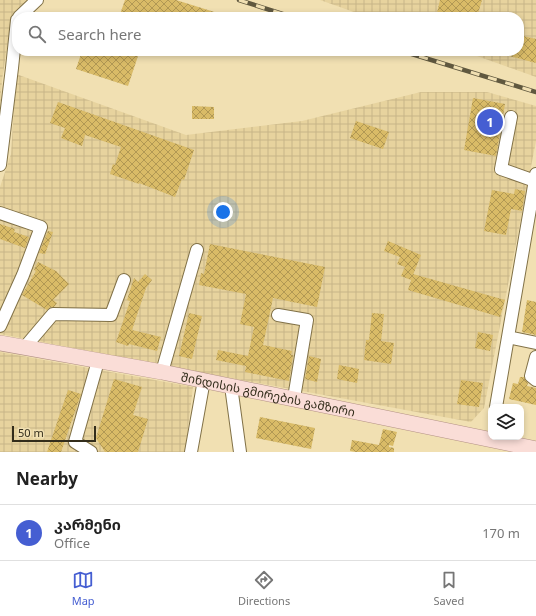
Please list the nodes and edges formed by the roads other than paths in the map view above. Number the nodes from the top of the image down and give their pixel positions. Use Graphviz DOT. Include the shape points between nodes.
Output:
graph roads {
  1 [pos="37,0"];
  2 [pos="24,12"];
  3 [pos="14,56"];
  4 [pos="511,117"];
  5 [pos="0,165"];
  6 [pos="535,178"];
  7 [pos="0,213"];
  8 [pos="197,250"];
  9 [pos="124,280"];
  10 [pos="278,315"];
  11 [pos="0,326"];
  12 [pos="508,336"];
  13 [pos="0,343"];
  14 [pos="536,343"];
  15 [pos="25,348"];
  16 [pos="536,357"];
  17 [pos="98,361"];
  18 [pos="162,372"];
  19 [pos="204,380"];
  20 [pos="536,380"];
  21 [pos="232,386"];
  22 [pos="294,398"];
  23 [pos="497,404"];
  24 [pos="488,437"];
  25 [pos="499,440"];
  26 [pos="536,449"];
  27 [pos="90,452"];
  28 [pos="191,452"];
  29 [pos="240,452"];
  1 -- 2 [label="street"];
  3 -- 5 [label="street"];
  4 -- 6 [label="street" via="501,169"];
  6 -- 12 [label="street"];
  7 -- 11 [label="street" via="41,227"];
  8 -- 18 [label="street"];
  9 -- 15 [label="street" via="111,315 53,314"];
  10 -- 22 [label="street" via="307,320"];
  12 -- 14 [label="street"];
  12 -- 23 [label="street"];
  13 -- 15 [label="main road, შინდისის გმირების გამზირი"];
  15 -- 17 [label="main road, შინდისის გმირების გამზირი"];
  16 -- 20 [label="street" via="531,376"];
  17 -- 18 [label="main road, შინდისის გმირების გამზირი"];
  17 -- 27 [label="street" via="75,442"];
  18 -- 19 [label="main road, შინდისის გმირების გამზირი"];
  19 -- 21 [label="main road, შინდისის გმირების გამზირი"];
  19 -- 28 [label="street"];
  21 -- 22 [label="main road, შინდისის გმირების გამზირი"];
  21 -- 29 [label="street"];
  22 -- 24 [label="main road, შინდისის გმირების გამზირი"];
  25 -- 26 [label="main road, შინდისის გმირების გამზირი"];
}
